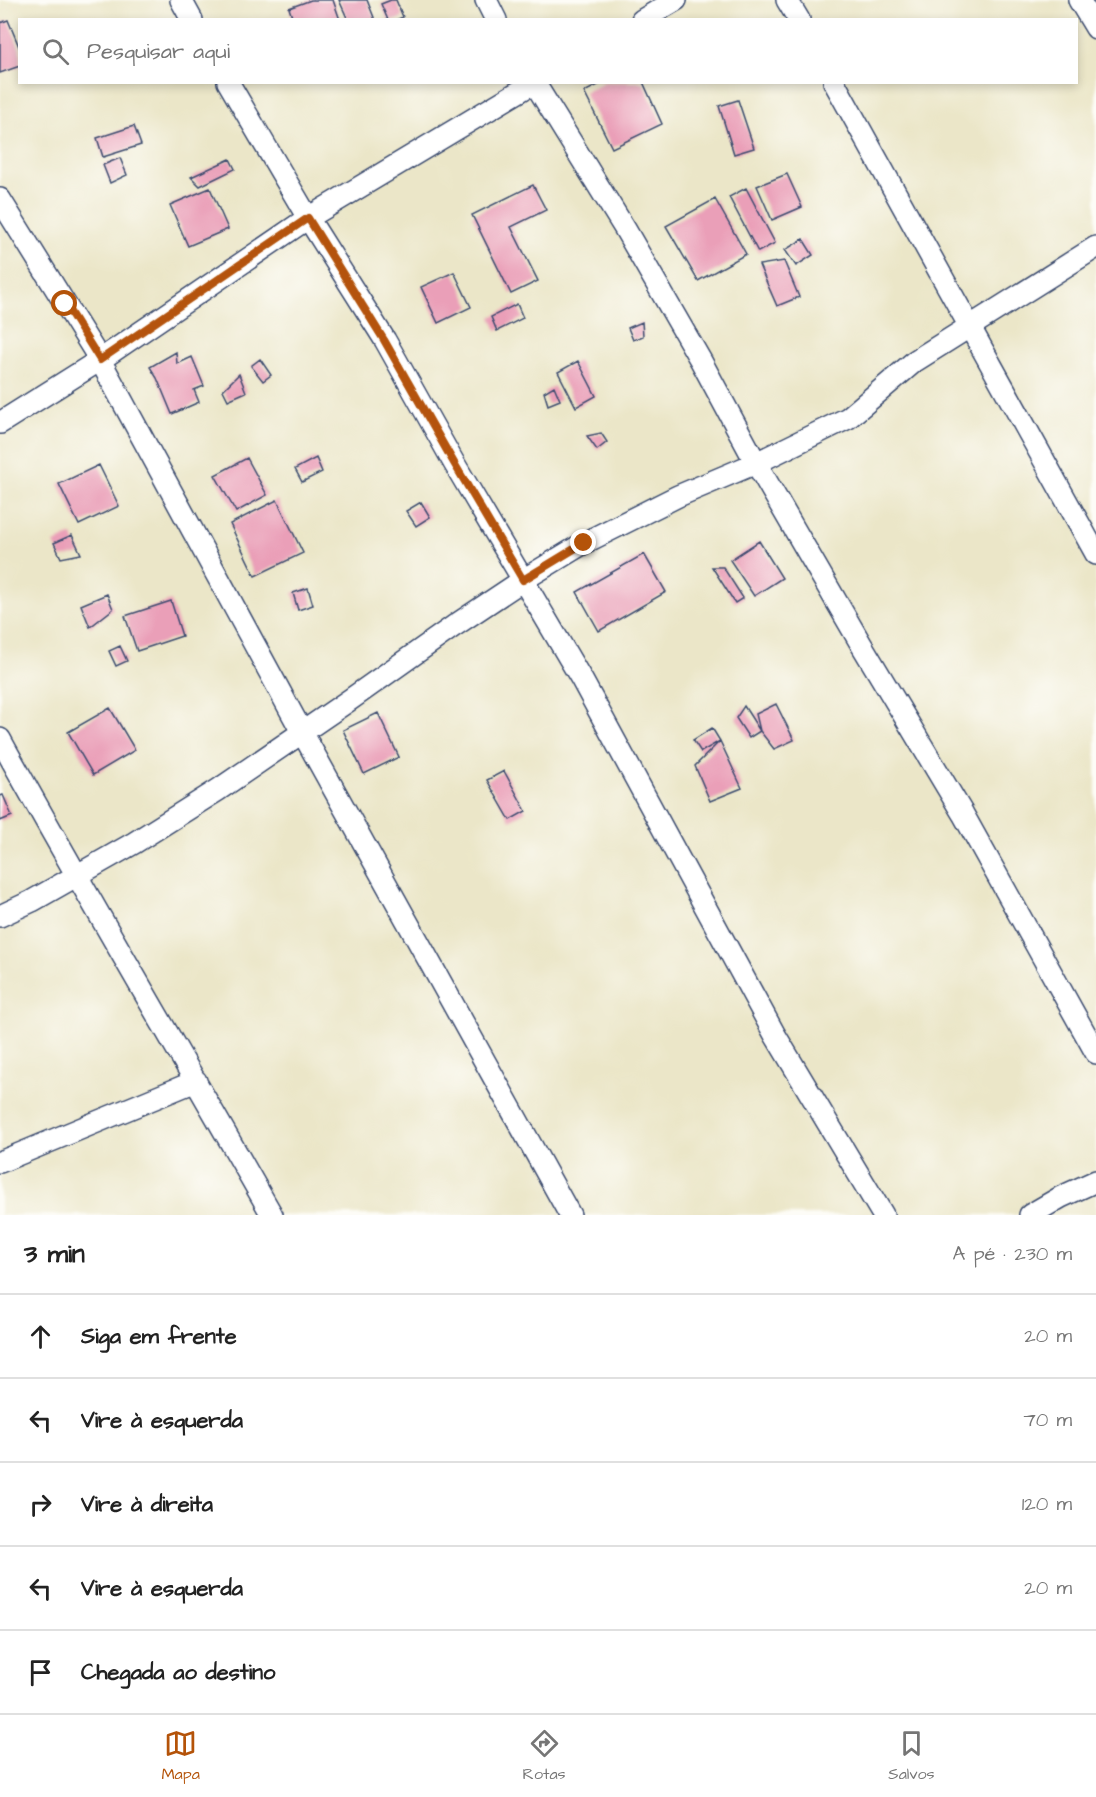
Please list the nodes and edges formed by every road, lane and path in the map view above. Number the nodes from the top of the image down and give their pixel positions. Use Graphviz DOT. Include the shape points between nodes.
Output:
graph roads {
  1 [pos="181,0"];
  2 [pos="486,0"];
  3 [pos="676,0"];
  4 [pos="787,0"];
  5 [pos="1079,0"];
  6 [pos="191,18"];
  7 [pos="495,18"];
  8 [pos="645,18"];
  9 [pos="798,18"];
  10 [pos="1096,28"];
  11 [pos="229,84"];
  12 [pos="533,84"];
  13 [pos="536,84"];
  14 [pos="835,84"];
  15 [pos="0,199"];
  16 [pos="308,218"];
  17 [pos="1096,247"];
  18 [pos="970,327"];
  19 [pos="100,360"];
  20 [pos="0,423"];
  21 [pos="756,462"];
  22 [pos="1096,554"];
  23 [pos="523,580"];
  24 [pos="302,732"];
  25 [pos="0,739"];
  26 [pos="76,876"];
  27 [pos="0,916"];
  28 [pos="1096,1053"];
  29 [pos="196,1081"];
  30 [pos="0,1162"];
  31 [pos="1096,1181"];
  32 [pos="272,1215"];
  33 [pos="570,1215"];
  34 [pos="882,1215"];
  35 [pos="1030,1215"];
  1 -- 6 [label="street"];
  2 -- 7 [label="street"];
  3 -- 8 [label="street"];
  4 -- 9 [label="street"];
  5 -- 10 [label="street"];
  11 -- 16 [label="street"];
  12 -- 16 [label="street"];
  13 -- 21 [label="street" via="637,249"];
  14 -- 18 [label="street"];
  15 -- 19 [label="street"];
  16 -- 19 [label="street"];
  16 -- 23 [label="street" via="384,340"];
  17 -- 18 [label="street"];
  18 -- 21 [label="street" via="915,361 848,418"];
  18 -- 22 [label="street"];
  19 -- 20 [label="street"];
  19 -- 24 [label="street"];
  21 -- 23 [label="street" via="584,543"];
  21 -- 28 [label="street" via="963,814"];
  23 -- 24 [label="street"];
  23 -- 34 [label="street" via="776,1035"];
  24 -- 26 [label="street" via="218,790"];
  24 -- 33 [label="street"];
  25 -- 26 [label="street"];
  26 -- 27 [label="street"];
  26 -- 29 [label="street"];
  29 -- 30 [label="street"];
  29 -- 32 [label="street"];
  31 -- 35 [label="street"];
}
